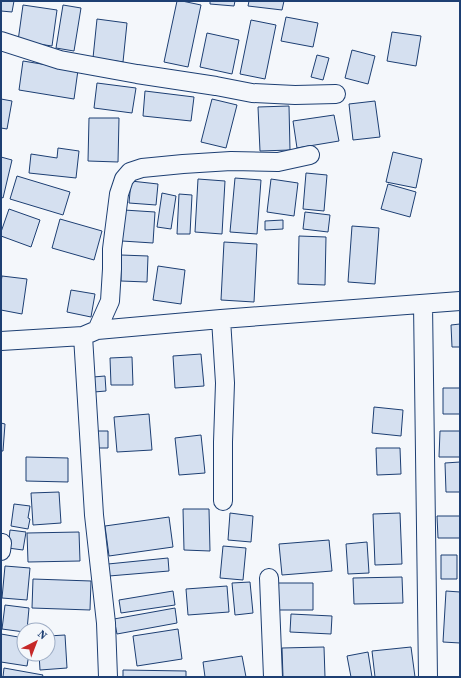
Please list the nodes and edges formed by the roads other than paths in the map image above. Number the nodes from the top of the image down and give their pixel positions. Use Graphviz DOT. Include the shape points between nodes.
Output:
graph roads {
  1 [pos="1,42"];
  2 [pos="336,94"];
  3 [pos="310,155"];
  4 [pos="460,302"];
  5 [pos="423,304"];
  6 [pos="220,319"];
  7 [pos="90,333"];
  8 [pos="1,341"];
  9 [pos="223,501"];
  10 [pos="269,578"];
  11 [pos="108,677"];
  12 [pos="273,677"];
  13 [pos="428,677"];
  1 -- 2 [label="street" via="60,60 252,93"];
  3 -- 7 [label="street" via="278,162 183,164 142,168 130,172 124,178 119,194 112,249 110,301"];
  4 -- 5 [label="street"];
  5 -- 6 [label="street"];
  5 -- 13 [label="street"];
  6 -- 7 [label="street"];
  6 -- 9 [label="street" via="225,383"];
  7 -- 8 [label="street"];
  7 -- 11 [label="street" via="94,515 106,623"];
  10 -- 12 [label="street"];
}
